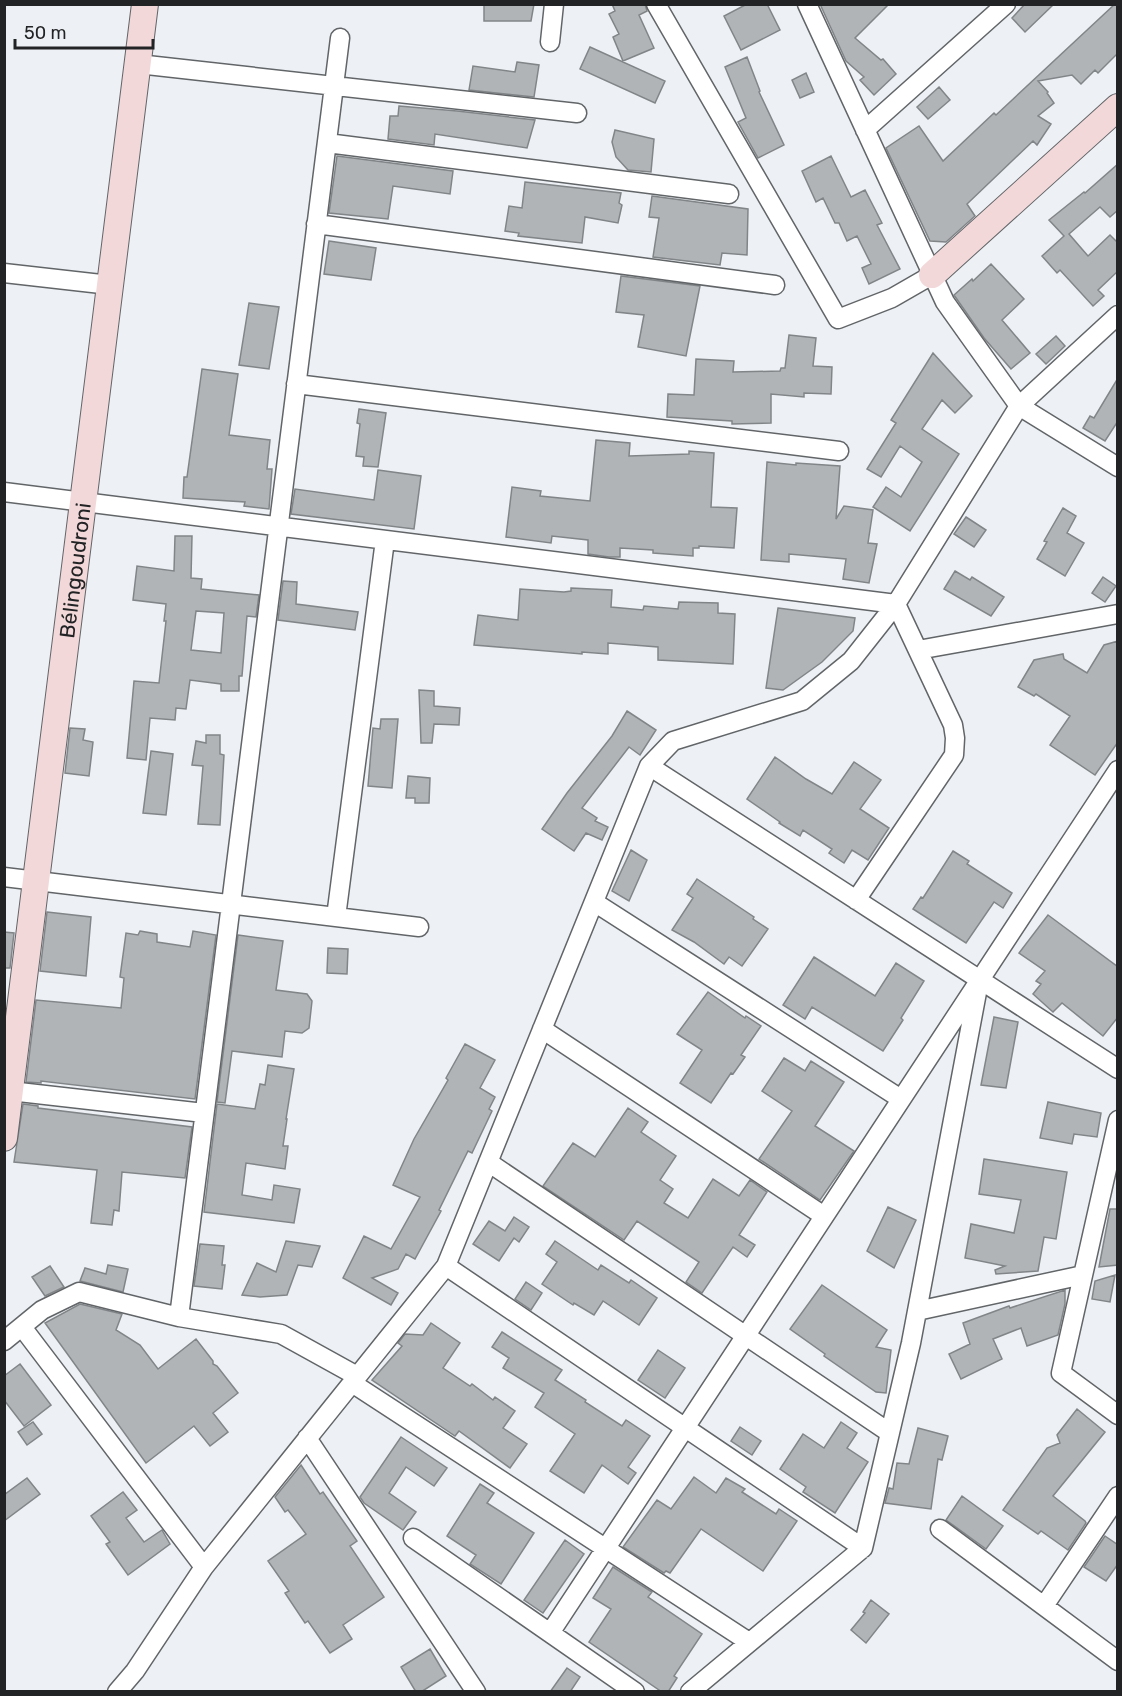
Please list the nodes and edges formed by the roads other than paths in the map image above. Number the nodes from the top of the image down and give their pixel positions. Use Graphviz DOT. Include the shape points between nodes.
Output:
graph roads {
  1 [pos="145,4"];
  2 [pos="554,4"];
  3 [pos="656,4"];
  4 [pos="807,4"];
  5 [pos="1006,4"];
  6 [pos="340,38"];
  7 [pos="550,42"];
  8 [pos="138,64"];
  9 [pos="334,86"];
  10 [pos="1118,107"];
  11 [pos="577,113"];
  12 [pos="865,130"];
  13 [pos="327,142"];
  14 [pos="729,194"];
  15 [pos="316,224"];
  16 [pos="4,273"];
  17 [pos="932,275"];
  18 [pos="110,285"];
  19 [pos="775,285"];
  20 [pos="1118,315"];
  21 [pos="296,384"];
  22 [pos="1019,406"];
  23 [pos="839,451"];
  24 [pos="1118,466"];
  25 [pos="4,492"];
  26 [pos="83,502"];
  27 [pos="278,526"];
  28 [pos="385,540"];
  29 [pos="896,604"];
  30 [pos="1118,614"];
  31 [pos="918,650"];
  32 [pos="649,766"];
  33 [pos="1118,770"];
  34 [pos="1109,796"];
  35 [pos="4,877"];
  36 [pos="36,881"];
  37 [pos="856,900"];
  38 [pos="594,902"];
  39 [pos="231,904"];
  40 [pos="336,917"];
  41 [pos="419,927"];
  42 [pos="979,980"];
  43 [pos="542,1029"];
  44 [pos="1118,1069"];
  45 [pos="10,1091"];
  46 [pos="901,1099"];
  47 [pos="204,1113"];
  48 [pos="1118,1120"];
  49 [pos="4,1138"];
  50 [pos="488,1162"];
  51 [pos="1112,1175"];
  52 [pos="824,1216"];
  53 [pos="446,1266"];
  54 [pos="1083,1275"];
  55 [pos="917,1311"];
  56 [pos="179,1317"];
  57 [pos="22,1327"];
  58 [pos="745,1335"];
  59 [pos="4,1341"];
  60 [pos="355,1379"];
  61 [pos="1118,1415"];
  62 [pos="684,1428"];
  63 [pos="890,1433"];
  64 [pos="307,1438"];
  65 [pos="1118,1496"];
  66 [pos="940,1529"];
  67 [pos="413,1538"];
  68 [pos="605,1548"];
  69 [pos="863,1548"];
  70 [pos="204,1567"];
  71 [pos="1044,1606"];
  72 [pos="550,1633"];
  73 [pos="749,1642"];
  74 [pos="1118,1660"];
  75 [pos="117,1692"];
  76 [pos="476,1692"];
  77 [pos="635,1692"];
  78 [pos="690,1692"];
  1 -- 8 [label="street, Bélingoudroni"];
  2 -- 7 [label="street"];
  3 -- 17 [label="street" via="838,319 892,298"];
  4 -- 12 [label="street"];
  5 -- 12 [label="street"];
  6 -- 9 [label="street"];
  8 -- 9 [label="street"];
  8 -- 18 [label="street, Bélingoudroni"];
  9 -- 11 [label="street"];
  9 -- 13 [label="street"];
  10 -- 17 [label="street"];
  12 -- 17 [label="street"];
  13 -- 14 [label="street"];
  13 -- 15 [label="street"];
  15 -- 19 [label="street"];
  15 -- 21 [label="street"];
  16 -- 18 [label="street"];
  17 -- 22 [label="street" via="945,302"];
  18 -- 26 [label="street, Bélingoudroni"];
  20 -- 22 [label="street"];
  21 -- 23 [label="street"];
  21 -- 27 [label="street"];
  22 -- 24 [label="street"];
  22 -- 29 [label="street"];
  25 -- 26 [label="street"];
  26 -- 27 [label="street"];
  26 -- 36 [label="street, Bélingoudroni"];
  27 -- 28 [label="street"];
  27 -- 39 [label="street"];
  28 -- 29 [label="street"];
  28 -- 40 [label="street"];
  29 -- 31 [label="street"];
  29 -- 32 [label="street" via="851,661 802,701 673,741"];
  30 -- 31 [label="street"];
  31 -- 37 [label="street" via="953,725 954,754"];
  32 -- 37 [label="street"];
  32 -- 38 [label="street"];
  33 -- 34 [label="street"];
  34 -- 42 [label="street"];
  35 -- 36 [label="street"];
  36 -- 39 [label="street"];
  36 -- 45 [label="street, Bélingoudroni"];
  37 -- 42 [label="street"];
  38 -- 43 [label="street"];
  38 -- 46 [label="street"];
  39 -- 40 [label="street"];
  39 -- 47 [label="street"];
  40 -- 41 [label="street"];
  42 -- 44 [label="street"];
  42 -- 46 [label="street"];
  42 -- 55 [label="street"];
  43 -- 50 [label="street"];
  43 -- 52 [label="street"];
  45 -- 47 [label="street"];
  45 -- 49 [label="street, Bélingoudroni"];
  46 -- 52 [label="street"];
  47 -- 56 [label="street"];
  48 -- 51 [label="street"];
  50 -- 53 [label="street"];
  50 -- 58 [label="street"];
  51 -- 54 [label="street"];
  52 -- 58 [label="street"];
  53 -- 60 [label="street"];
  53 -- 62 [label="street"];
  54 -- 55 [label="street"];
  54 -- 61 [label="street" via="1061,1373"];
  55 -- 63 [label="street"];
  56 -- 57 [label="street" via="79,1292 42,1310"];
  56 -- 60 [label="street" via="280,1334"];
  57 -- 59 [label="street"];
  57 -- 70 [label="street"];
  58 -- 62 [label="street"];
  58 -- 63 [label="street"];
  60 -- 64 [label="street"];
  60 -- 68 [label="street"];
  62 -- 68 [label="street"];
  62 -- 69 [label="street"];
  63 -- 69 [label="street"];
  64 -- 70 [label="street"];
  64 -- 76 [label="street"];
  65 -- 71 [label="street"];
  66 -- 71 [label="street"];
  67 -- 72 [label="street"];
  68 -- 72 [label="street"];
  68 -- 73 [label="street"];
  69 -- 73 [label="street"];
  70 -- 75 [label="street"];
  71 -- 74 [label="street"];
  72 -- 77 [label="street"];
  73 -- 78 [label="street"];
}
